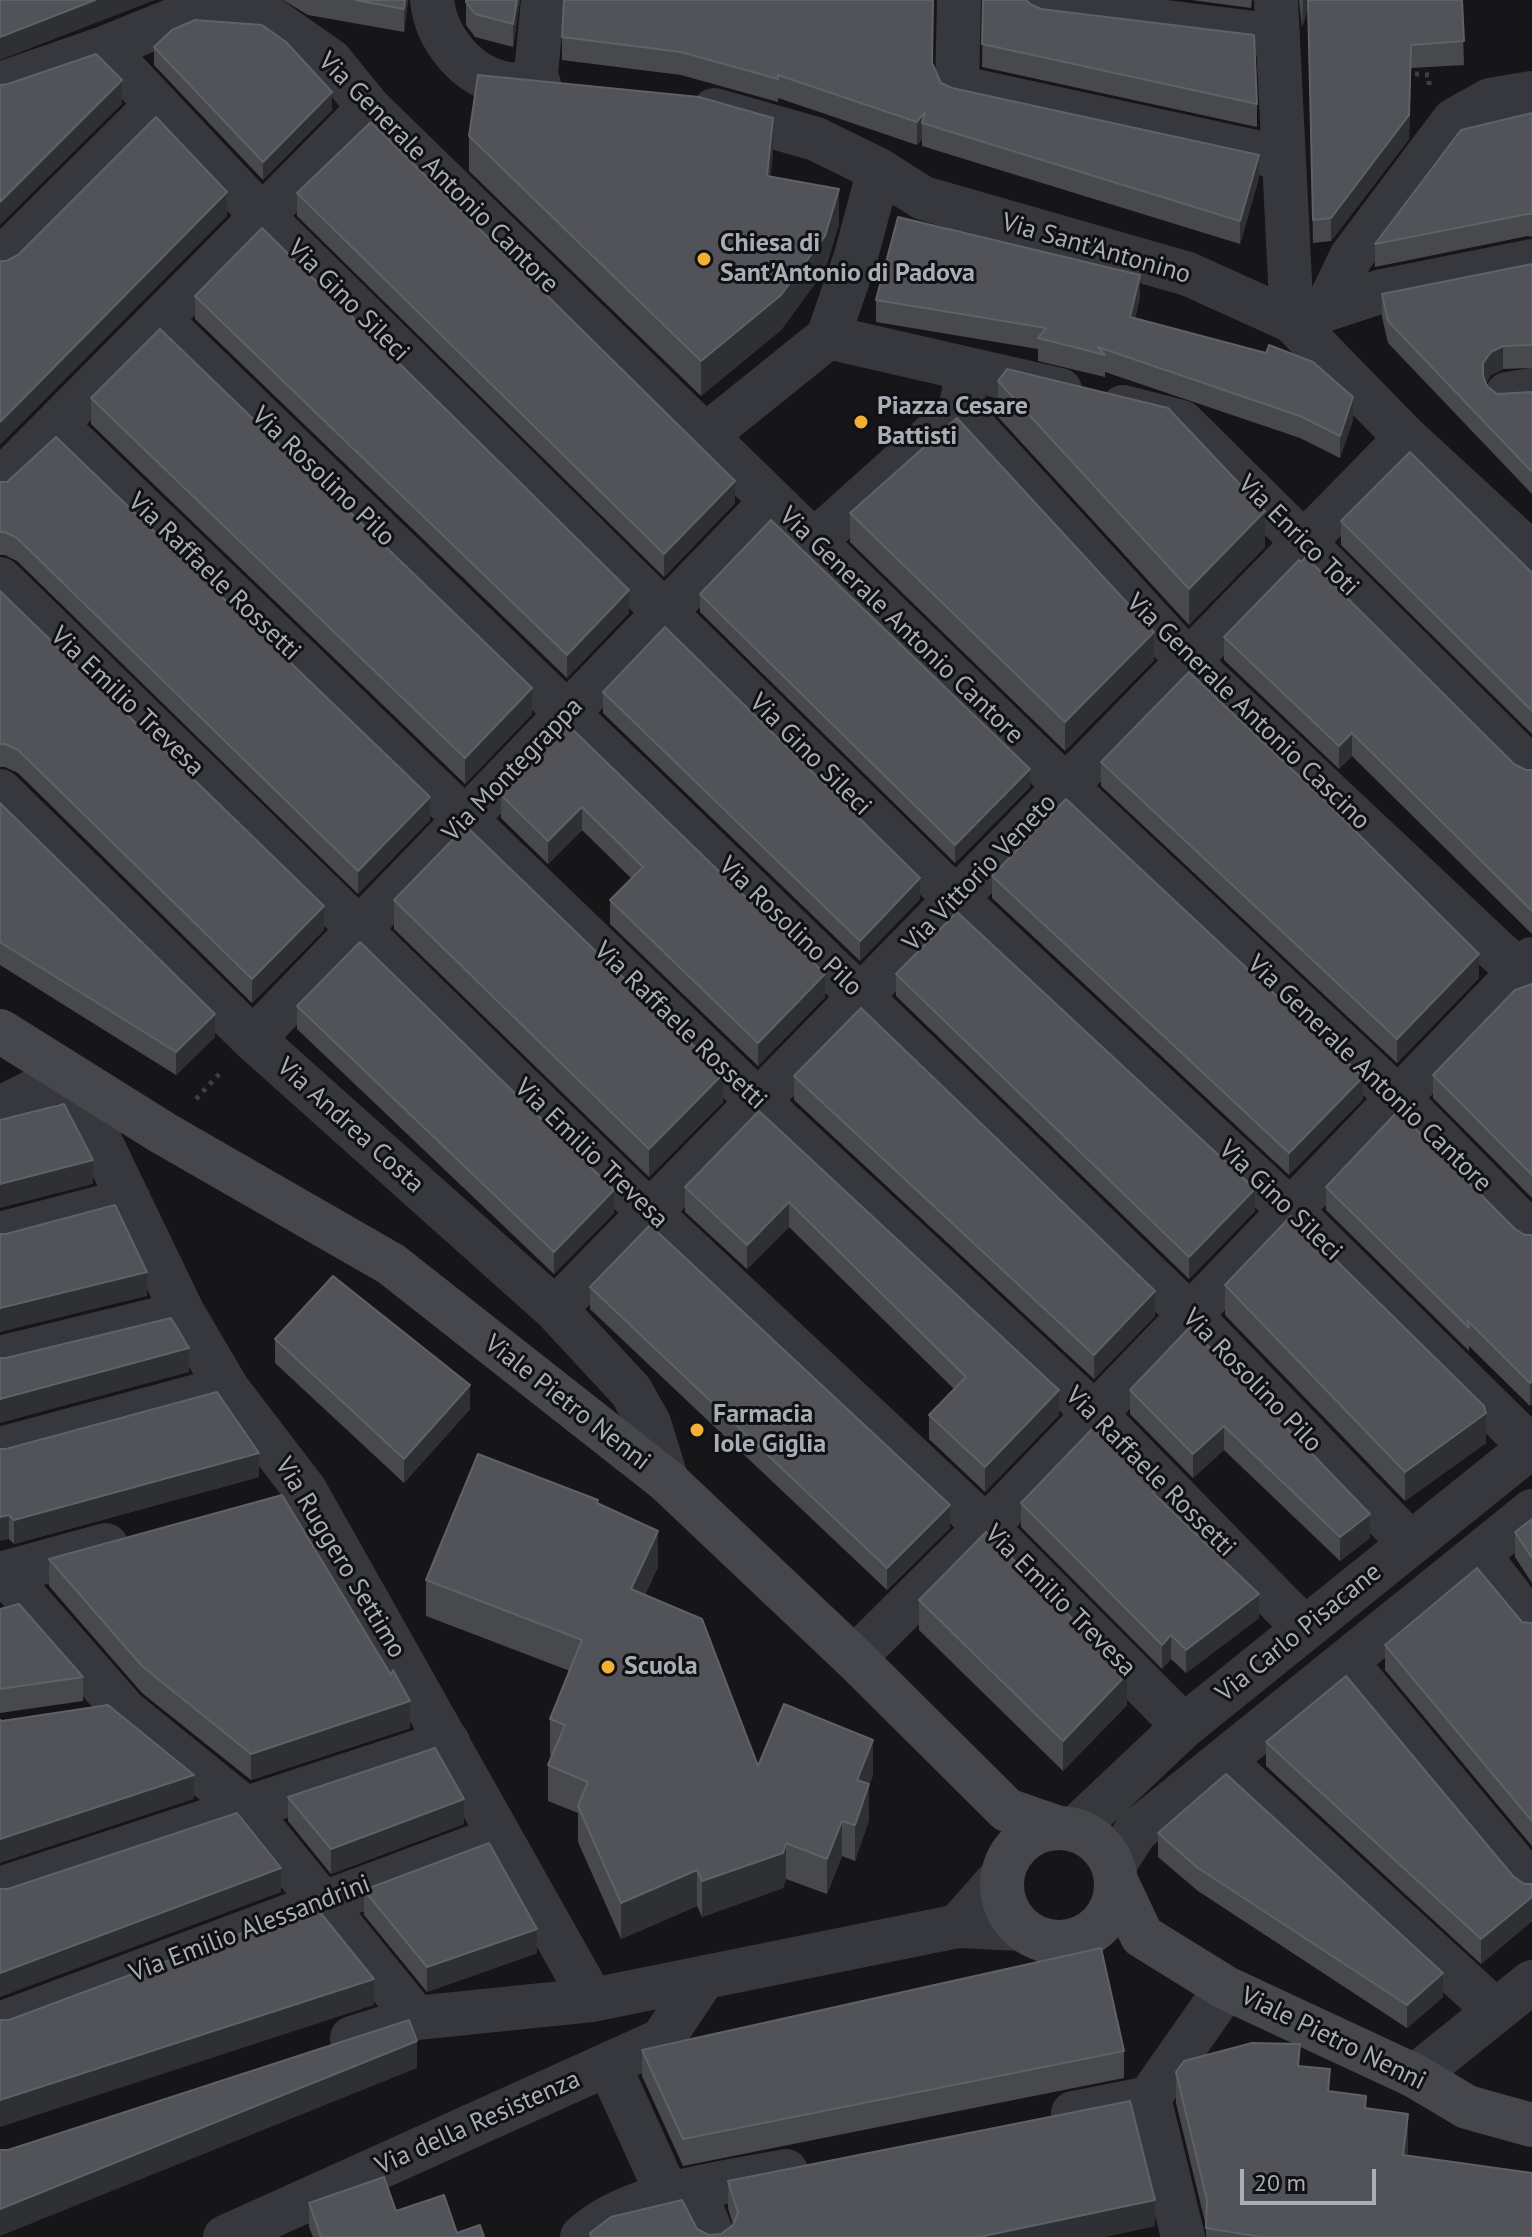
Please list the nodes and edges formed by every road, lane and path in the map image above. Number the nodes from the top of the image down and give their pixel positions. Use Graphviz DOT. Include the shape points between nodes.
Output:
graph roads {
  1 [pos="432,0"];
  2 [pos="543,0"];
  3 [pos="959,0"];
  4 [pos="1044,7"];
  5 [pos="1277,18"];
  6 [pos="104,48"];
  7 [pos="1405,61"];
  8 [pos="1404,73"];
  9 [pos="1388,74"];
  10 [pos="1429,75"];
  11 [pos="0,84"];
  12 [pos="535,84"];
  13 [pos="581,89"];
  14 [pos="1532,93"];
  15 [pos="674,99"];
  16 [pos="157,104"];
  17 [pos="369,108"];
  18 [pos="1283,158"];
  19 [pos="879,170"];
  20 [pos="262,216"];
  21 [pos="0,260"];
  22 [pos="1532,261"];
  23 [pos="1309,315"];
  24 [pos="160,320"];
  25 [pos="831,326"];
  26 [pos="959,367"];
  27 [pos="967,420"];
  28 [pos="56,425"];
  29 [pos="716,425"];
  30 [pos="1406,438"];
  31 [pos="0,481"];
  32 [pos="772,501"];
  33 [pos="826,530"];
  34 [pos="1305,541"];
  35 [pos="1532,554"];
  36 [pos="0,579"];
  37 [pos="665,612"];
  38 [pos="1188,661"];
  39 [pos="568,712"];
  40 [pos="1532,769"];
  41 [pos="1065,786"];
  42 [pos="0,791"];
  43 [pos="465,820"];
  44 [pos="955,898"];
  45 [pos="360,928"];
  46 [pos="1528,972"];
  47 [pos="860,995"];
  48 [pos="0,1031"];
  49 [pos="253,1039"];
  50 [pos="68,1074"];
  51 [pos="1398,1098"];
  52 [pos="757,1100"];
  53 [pos="0,1108"];
  54 [pos="163,1133"];
  55 [pos="129,1200"];
  56 [pos="648,1211"];
  57 [pos="1291,1211"];
  58 [pos="0,1234"];
  59 [pos="1532,1234"];
  60 [pos="555,1309"];
  61 [pos="183,1313"];
  62 [pos="1188,1313"];
  63 [pos="0,1358"];
  64 [pos="227,1388"];
  65 [pos="1095,1414"];
  66 [pos="1531,1446"];
  67 [pos="0,1449"];
  68 [pos="667,1481"];
  69 [pos="305,1490"];
  70 [pos="260,1503"];
  71 [pos="1532,1511"];
  72 [pos="986,1527"];
  73 [pos="139,1536"];
  74 [pos="1410,1543"];
  75 [pos="1479,1555"];
  76 [pos="2,1574"];
  77 [pos="1532,1624"];
  78 [pos="1304,1628"];
  79 [pos="854,1658"];
  80 [pos="1346,1662"];
  81 [pos="1184,1726"];
  82 [pos="448,1742"];
  83 [pos="1223,1761"];
  84 [pos="246,1809"];
  85 [pos="1007,1810"];
  86 [pos="1066,1828"];
  87 [pos="500,1837"];
  88 [pos="1005,1867"];
  89 [pos="1116,1874"];
  90 [pos="1532,1885"];
  91 [pos="0,1889"];
  92 [pos="320,1903"];
  93 [pos="958,1926"];
  94 [pos="1022,1929"];
  95 [pos="1142,1936"];
  96 [pos="1078,1940"];
  97 [pos="704,1977"];
  98 [pos="1532,1982"];
  99 [pos="1226,1988"];
  100 [pos="592,2000"];
  101 [pos="1496,2011"];
  102 [pos="416,2018"];
  103 [pos="0,2024"];
  104 [pos="312,2052"];
  105 [pos="609,2065"];
  106 [pos="1415,2076"];
  107 [pos="1149,2098"];
  108 [pos="1039,2120"];
  109 [pos="1532,2125"];
  110 [pos="820,2164"];
  111 [pos="681,2192"];
  112 [pos="225,2237"];
  113 [pos="582,2237"];
  114 [pos="713,2237"];
  115 [pos="1183,2237"];
  1 -- 12 [label="street" via="440,30 466,64 505,83"];
  2 -- 12 [label="street"];
  3 -- 18 [label="street" via="957,87"];
  4 -- 5 [label="street"];
  5 -- 18 [label="street"];
  6 -- 11 [label="street"];
  6 -- 16 [label="street, Via Gino Sileci"];
  6 -- 17 [label="street, Via Generale Antonio Cantore" via="191,13 271,19 331,61"];
  7 -- 8 [label="path"];
  8 -- 9 [label="path"];
  8 -- 10 [label="path"];
  12 -- 13 [label="street"];
  14 -- 23 [label="street" via="1490,100 1454,120"];
  15 -- 19 [label="street, Via Sant'Antonino" via="816,139"];
  16 -- 20 [label="street, Via Gino Sileci"];
  16 -- 21 [label="street"];
  17 -- 20 [label="street"];
  17 -- 29 [label="street, Via Generale Antonio Cantore"];
  18 -- 23 [label="street"];
  19 -- 23 [label="street, Via Sant'Antonino" via="923,198 1188,274"];
  19 -- 25 [label="street"];
  20 -- 24 [label="street"];
  20 -- 37 [label="street, Via Gino Sileci"];
  22 -- 23 [label="street" via="1382,291"];
  23 -- 30 [label="street"];
  24 -- 28 [label="street"];
  24 -- 39 [label="street, Via Rosolino Pilo"];
  25 -- 26 [label="street"];
  25 -- 29 [label="street"];
  26 -- 27 [label="street"];
  26 -- 34 [label="street, Via Enrico Toti" via="1182,422"];
  27 -- 33 [label="street"];
  27 -- 38 [label="street, Via Generale Antonio Cascino"];
  28 -- 31 [label="street"];
  28 -- 43 [label="street, Via Raffaele Rossetti"];
  29 -- 32 [label="street, Via Generale Antonio Cantore"];
  30 -- 34 [label="street, Via Vittorio Veneto"];
  30 -- 35 [label="street"];
  32 -- 33 [label="street, Via Generale Antonio Cantore"];
  32 -- 37 [label="street, Via Montegrappa"];
  33 -- 41 [label="street, Via Generale Antonio Cantore"];
  34 -- 38 [label="street, Via Vittorio Veneto"];
  34 -- 40 [label="street, Via Enrico Toti"];
  36 -- 45 [label="street, Via Emilio Trevesa"];
  37 -- 39 [label="street, Via Montegrappa"];
  37 -- 44 [label="street, Via Gino Sileci"];
  38 -- 41 [label="street, Via Vittorio Veneto"];
  38 -- 46 [label="street, Via Generale Antonio Cascino"];
  39 -- 43 [label="street, Via Montegrappa"];
  39 -- 47 [label="street, Via Rosolino Pilo"];
  41 -- 44 [label="street, Via Vittorio Veneto"];
  41 -- 51 [label="street, Via Generale Antonio Cantore"];
  42 -- 49 [label="street, Via Andrea Costa"];
  43 -- 45 [label="street, Via Montegrappa"];
  43 -- 52 [label="street, Via Raffaele Rossetti"];
  44 -- 47 [label="street, Via Vittorio Veneto"];
  44 -- 57 [label="street, Via Gino Sileci"];
  45 -- 49 [label="street, Via Montegrappa"];
  45 -- 56 [label="street, Via Emilio Trevesa"];
  46 -- 51 [label="street"];
  47 -- 52 [label="street, Via Vittorio Veneto"];
  47 -- 62 [label="street, Via Rosolino Pilo"];
  48 -- 50 [label="main road, Viale Pietro Nenni"];
  49 -- 54 [label="path"];
  49 -- 60 [label="street, Via Andrea Costa"];
  50 -- 53 [label="street"];
  50 -- 54 [label="main road, Viale Pietro Nenni"];
  50 -- 55 [label="street, Via Ruggero Settimo"];
  51 -- 57 [label="street"];
  51 -- 59 [label="street, Via Generale Antonio Cantore"];
  52 -- 56 [label="street, Via Vittorio Veneto"];
  52 -- 65 [label="street, Via Raffaele Rossetti"];
  54 -- 68 [label="main road, Viale Pietro Nenni" via="391,1264"];
  55 -- 58 [label="street"];
  55 -- 61 [label="street, Via Ruggero Settimo"];
  56 -- 60 [label="street, Via Vittorio Veneto"];
  56 -- 72 [label="street, Via Emilio Trevesa"];
  57 -- 62 [label="street"];
  57 -- 66 [label="street, Via Gino Sileci"];
  60 -- 68 [label="street, Via Andrea Costa" via="631,1391 649,1423"];
  61 -- 63 [label="street"];
  61 -- 64 [label="street, Via Ruggero Settimo"];
  62 -- 65 [label="street"];
  62 -- 74 [label="street, Via Rosolino Pilo"];
  64 -- 67 [label="street"];
  64 -- 69 [label="street, Via Ruggero Settimo"];
  65 -- 72 [label="street"];
  65 -- 78 [label="street, Via Raffaele Rossetti"];
  66 -- 74 [label="street, Via Carlo Pisacane"];
  68 -- 79 [label="main road, Viale Pietro Nenni"];
  69 -- 70 [label="street"];
  69 -- 82 [label="street, Via Ruggero Settimo"];
  71 -- 75 [label="street, Via Carlo Pisacane"];
  72 -- 79 [label="street"];
  72 -- 81 [label="street, Via Emilio Trevesa"];
  73 -- 76 [label="street"];
  74 -- 78 [label="street, Via Carlo Pisacane"];
  75 -- 77 [label="street"];
  75 -- 80 [label="street, Via Carlo Pisacane"];
  76 -- 84 [label="street" via="125,1711"];
  78 -- 81 [label="street, Via Carlo Pisacane"];
  79 -- 85 [label="main road, Viale Pietro Nenni"];
  80 -- 83 [label="street, Via Carlo Pisacane"];
  80 -- 90 [label="street"];
  81 -- 86 [label="street, Via Carlo Pisacane"];
  82 -- 84 [label="street"];
  82 -- 87 [label="street, Via Ruggero Settimo"];
  83 -- 89 [label="street, Via Carlo Pisacane" via="1136,1831"];
  83 -- 101 [label="street"];
  84 -- 91 [label="street"];
  84 -- 92 [label="street"];
  85 -- 86 [label="main road, Viale Pietro Nenni"];
  85 -- 88 [label="main road"];
  86 -- 88 [label="main road" via="1037,1832 1020,1842"];
  86 -- 89 [label="main road, Viale Pietro Nenni" via="1092,1837"];
  87 -- 92 [label="street, Via Emilio Alessandrini"];
  87 -- 100 [label="street, Via Ruggero Settimo"];
  88 -- 93 [label="street"];
  88 -- 94 [label="main road" via="1003,1896"];
  89 -- 95 [label="main road, Viale Pietro Nenni"];
  89 -- 96 [label="main road" via="1115,1901 1106,1918"];
  92 -- 102 [label="street"];
  92 -- 103 [label="street, Via Emilio Alessandrini"];
  93 -- 94 [label="street"];
  93 -- 97 [label="street"];
  94 -- 96 [label="main road" via="1039,1939"];
  95 -- 96 [label="main road"];
  95 -- 99 [label="main road, Viale Pietro Nenni"];
  97 -- 100 [label="street"];
  97 -- 105 [label="street, Via della Resistenza" via="662,2040"];
  98 -- 101 [label="street"];
  99 -- 106 [label="main road, Viale Pietro Nenni"];
  99 -- 107 [label="street"];
  100 -- 102 [label="street"];
  101 -- 106 [label="street"];
  102 -- 104 [label="street"];
  105 -- 111 [label="street"];
  105 -- 112 [label="street, Via della Resistenza"];
  106 -- 109 [label="main road, Viale Pietro Nenni" via="1467,2107"];
  107 -- 108 [label="street"];
  107 -- 115 [label="street"];
  110 -- 111 [label="street"];
  111 -- 113 [label="street" via="599,2221"];
  111 -- 114 [label="street"];
}
